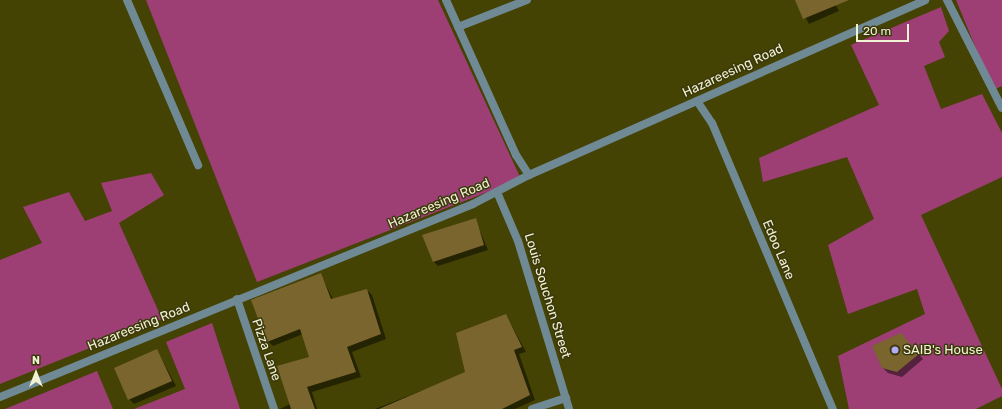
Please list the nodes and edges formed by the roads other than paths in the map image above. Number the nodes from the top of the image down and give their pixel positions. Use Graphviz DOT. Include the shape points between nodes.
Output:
graph roads {
  1 [pos="127,0"];
  2 [pos="446,0"];
  3 [pos="527,0"];
  4 [pos="925,0"];
  5 [pos="947,0"];
  6 [pos="458,27"];
  7 [pos="697,101"];
  8 [pos="1002,108"];
  9 [pos="198,166"];
  10 [pos="529,175"];
  11 [pos="497,192"];
  12 [pos="236,299"];
  13 [pos="0,397"];
  14 [pos="566,398"];
  15 [pos="274,409"];
  16 [pos="532,409"];
  17 [pos="569,409"];
  18 [pos="833,409"];
  1 -- 9 [label="street"];
  2 -- 6 [label="street"];
  3 -- 6 [label="street"];
  4 -- 7 [label="street, Hazareesing Road"];
  5 -- 8 [label="street"];
  6 -- 10 [label="street" via="516,155"];
  7 -- 10 [label="street, Hazareesing Road"];
  7 -- 18 [label="street, Edoo Lane" via="712,123"];
  10 -- 11 [label="street, Hazareesing Road"];
  11 -- 12 [label="street, Hazareesing Road"];
  11 -- 14 [label="street, Louis Souchon Street" via="518,241"];
  12 -- 13 [label="street, Hazareesing Road"];
  12 -- 15 [label="street, Pizza Lane"];
  14 -- 16 [label="street"];
  14 -- 17 [label="street, Louis Souchon Street"];
}
